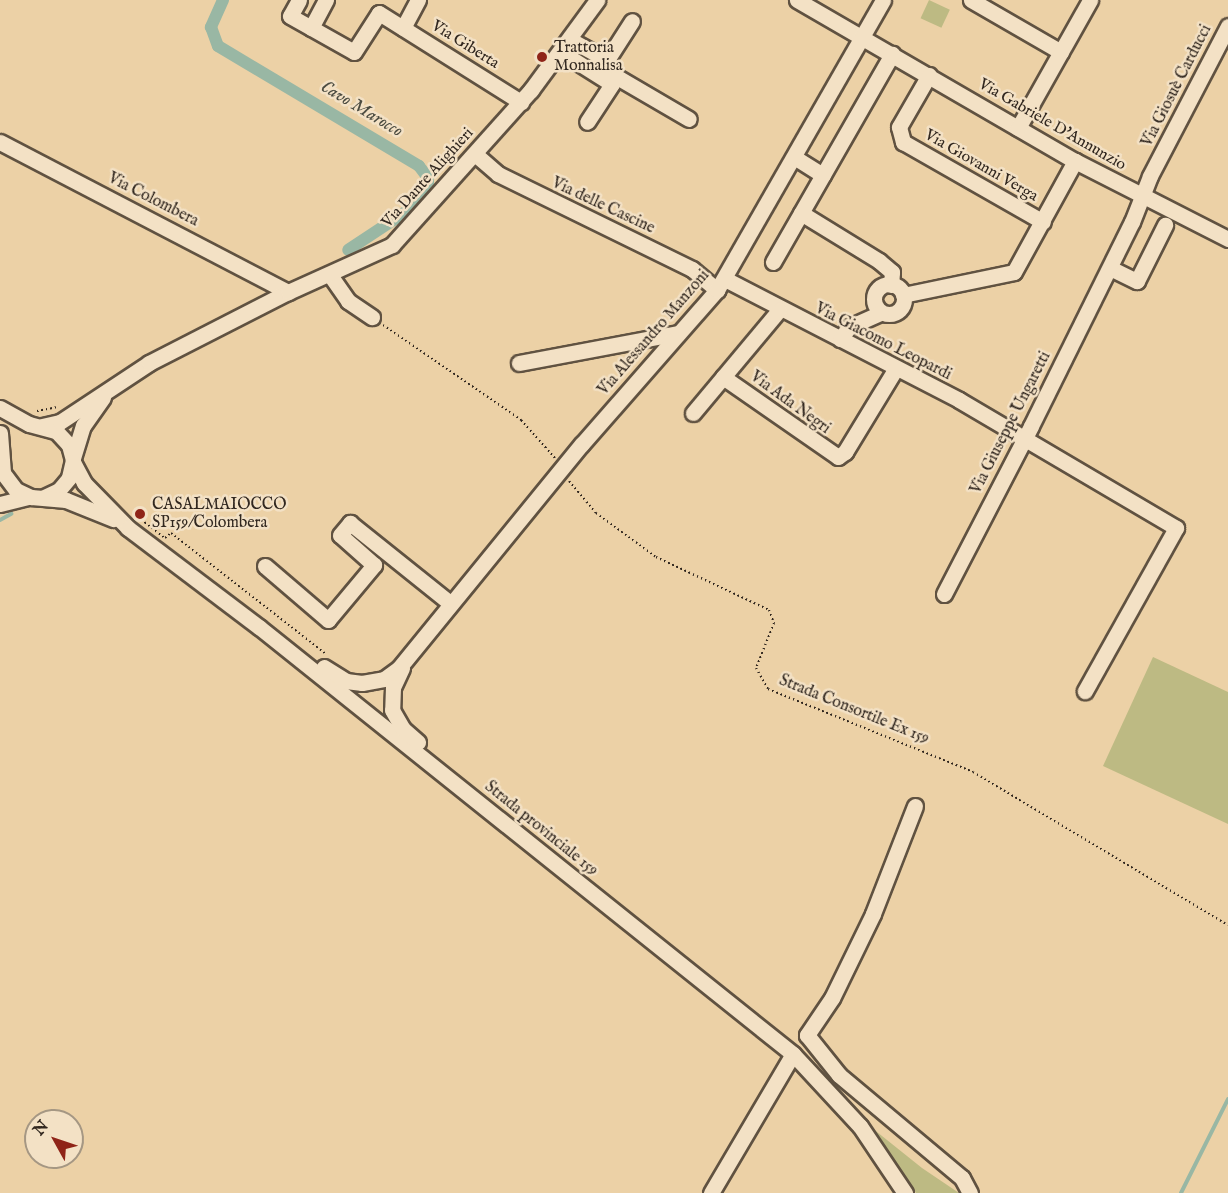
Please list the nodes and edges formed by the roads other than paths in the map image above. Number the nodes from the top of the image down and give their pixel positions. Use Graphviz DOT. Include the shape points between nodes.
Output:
graph roads {
  1 [pos="299,0"];
  2 [pos="326,0"];
  3 [pos="418,0"];
  4 [pos="597,0"];
  5 [pos="797,0"];
  6 [pos="883,0"];
  7 [pos="971,0"];
  8 [pos="1090,0"];
  9 [pos="632,21"];
  10 [pos="1228,26"];
  11 [pos="311,28"];
  12 [pos="404,28"];
  13 [pos="863,35"];
  14 [pos="565,45"];
  15 [pos="1061,52"];
  16 [pos="892,54"];
  17 [pos="608,60"];
  18 [pos="928,75"];
  19 [pos="521,102"];
  20 [pos="689,119"];
  21 [pos="587,122"];
  22 [pos="1018,128"];
  23 [pos="0,142"];
  24 [pos="475,154"];
  25 [pos="794,157"];
  26 [pos="1075,161"];
  27 [pos="823,175"];
  28 [pos="1144,196"];
  29 [pos="801,213"];
  30 [pos="1043,222"];
  31 [pos="1166,225"];
  32 [pos="1228,239"];
  33 [pos="773,262"];
  34 [pos="1110,268"];
  35 [pos="330,275"];
  36 [pos="721,285"];
  37 [pos="897,290"];
  38 [pos="288,292"];
  39 [pos="779,310"];
  40 [pos="881,313"];
  41 [pos="372,317"];
  42 [pos="678,333"];
  43 [pos="840,339"];
  44 [pos="519,363"];
  45 [pos="896,368"];
  46 [pos="723,377"];
  47 [pos="110,387"];
  48 [pos="0,408"];
  49 [pos="693,413"];
  50 [pos="41,426"];
  51 [pos="0,433"];
  52 [pos="1024,438"];
  53 [pos="73,461"];
  54 [pos="1,464"];
  55 [pos="36,497"];
  56 [pos="0,504"];
  57 [pos="128,528"];
  58 [pos="265,566"];
  59 [pos="944,594"];
  60 [pos="451,604"];
  61 [pos="259,627"];
  62 [pos="407,659"];
  63 [pos="1084,691"];
  64 [pos="446,777"];
  65 [pos="915,806"];
  66 [pos="793,1054"];
  67 [pos="903,1191"];
  68 [pos="969,1191"];
  69 [pos="711,1193"];
  1 -- 11 [label="street, Via Giberta" via="290,16"];
  2 -- 11 [label="street"];
  3 -- 12 [label="street"];
  4 -- 14 [label="street, Via Dante Alighieri"];
  5 -- 13 [label="street, Via Gabriele D'Annunzio"];
  6 -- 13 [label="street, Via Alessandro Manzoni"];
  7 -- 15 [label="street"];
  8 -- 15 [label="street"];
  9 -- 17 [label="street"];
  10 -- 28 [label="street, Via Giosuè Carducci" via="1150,176"];
  11 -- 12 [label="street, Via Giberta" via="354,52 379,14"];
  12 -- 19 [label="street, Via Giberta"];
  13 -- 16 [label="street, Via Gabriele D'Annunzio"];
  13 -- 25 [label="street, Via Alessandro Manzoni"];
  14 -- 17 [label="street"];
  14 -- 19 [label="street, Via Dante Alighieri"];
  14 -- 21 [label="street" via="612,84"];
  15 -- 22 [label="street"];
  16 -- 18 [label="street, Via Gabriele D'Annunzio"];
  16 -- 27 [label="street"];
  17 -- 20 [label="street" via="617,77"];
  18 -- 22 [label="street, Via Gabriele D'Annunzio"];
  18 -- 30 [label="street, Via Giovanni Verga" via="899,127 903,142"];
  19 -- 24 [label="street, Via Dante Alighieri"];
  22 -- 26 [label="street, Via Gabriele D'Annunzio"];
  23 -- 38 [label="street, Via Colombera"];
  24 -- 35 [label="street, Via Dante Alighieri" via="402,237 375,255"];
  24 -- 36 [label="street, Via delle Cascine" via="507,179"];
  25 -- 27 [label="street"];
  25 -- 36 [label="street, Via Alessandro Manzoni"];
  26 -- 28 [label="street, Via Gabriele D'Annunzio"];
  26 -- 30 [label="street"];
  27 -- 29 [label="street"];
  28 -- 32 [label="street, Via Gabriele D'Annunzio"];
  28 -- 34 [label="street, Via Giuseppe Ungaretti"];
  29 -- 33 [label="street"];
  29 -- 37 [label="street" via="879,261 892,272"];
  30 -- 37 [label="street" via="1014,272"];
  31 -- 34 [label="street" via="1137,281"];
  34 -- 52 [label="street, Via Giuseppe Ungaretti"];
  35 -- 38 [label="street, Via Dante Alighieri"];
  35 -- 41 [label="street" via="348,301"];
  36 -- 39 [label="street, Via Giacomo Leopardi"];
  36 -- 42 [label="street, Via Alessandro Manzoni"];
  37 -- 40 [label="street" via="903,302 895,313"];
  37 -- 40 [label="street" via="876,291 876,307"];
  38 -- 47 [label="street, Via Dante Alighieri"];
  39 -- 43 [label="street, Via Giacomo Leopardi"];
  39 -- 46 [label="street, Via Ada Negri"];
  40 -- 43 [label="street" via="849,327"];
  42 -- 44 [label="street"];
  42 -- 60 [label="street, Via Alessandro Manzoni"];
  43 -- 45 [label="street, Via Giacomo Leopardi"];
  45 -- 46 [label="street, Via Ada Negri" via="838,457"];
  45 -- 52 [label="street, Via Giacomo Leopardi"];
  46 -- 49 [label="street, Via Ada Negri"];
  47 -- 50 [label="street, Via Dante Alighieri" via="60,422"];
  47 -- 53 [label="street, Via Dante Alighieri" via="83,426"];
  48 -- 50 [label="street, Strada provinciale 159"];
  50 -- 53 [label="street, Strada provinciale 159" via="64,437"];
  50 -- 54 [label="street" via="16,433"];
  51 -- 54 [label="street, Strada provinciale 159"];
  52 -- 59 [label="street, Via Giuseppe Ungaretti"];
  52 -- 63 [label="street, Via Giacomo Leopardi" via="1176,528"];
  53 -- 55 [label="street" via="65,485"];
  53 -- 57 [label="street, Strada provinciale 159" via="84,483"];
  54 -- 55 [label="street, Strada provinciale 159" via="9,484"];
  55 -- 56 [label="street"];
  55 -- 57 [label="street, Strada provinciale 159" via="78,503"];
  57 -- 61 [label="street, Strada provinciale 159"];
  58 -- 60 [label="street" via="328,620 374,565 340,535 350,523"];
  60 -- 62 [label="street, Via Alessandro Manzoni"];
  61 -- 62 [label="street" via="293,643 346,681 377,682"];
  61 -- 64 [label="street, Strada provinciale 159"];
  62 -- 64 [label="street" via="393,687 392,710 403,729 434,756"];
  64 -- 66 [label="street, Strada provinciale 159"];
  65 -- 68 [label="street" via="873,914 832,998 807,1035 839,1075 962,1178"];
  66 -- 67 [label="street, Strada provinciale 159" via="860,1126"];
  66 -- 69 [label="street"];
}
